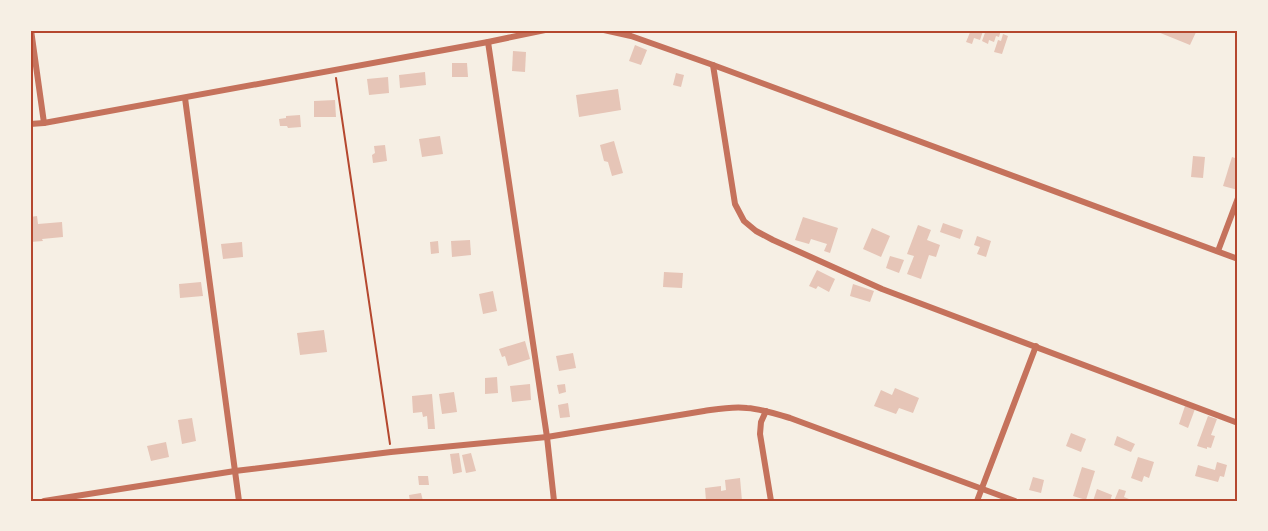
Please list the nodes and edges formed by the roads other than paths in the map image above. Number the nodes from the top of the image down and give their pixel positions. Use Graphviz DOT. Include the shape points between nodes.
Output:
graph roads {
  1 [pos="31,30"];
  2 [pos="545,30"];
  3 [pos="604,30"];
  4 [pos="488,42"];
  5 [pos="713,65"];
  6 [pos="185,98"];
  7 [pos="44,123"];
  8 [pos="30,124"];
  9 [pos="1238,198"];
  10 [pos="1218,251"];
  11 [pos="1238,259"];
  12 [pos="1036,346"];
  13 [pos="766,411"];
  14 [pos="1238,423"];
  15 [pos="547,437"];
  16 [pos="235,471"];
  17 [pos="983,489"];
  18 [pos="76,499"];
  19 [pos="44,501"];
  20 [pos="239,501"];
  21 [pos="554,501"];
  22 [pos="771,501"];
  23 [pos="978,501"];
  24 [pos="1015,501"];
  1 -- 7 [label="street"];
  2 -- 4 [label="street"];
  3 -- 5 [label="street"];
  4 -- 6 [label="street"];
  4 -- 15 [label="street"];
  5 -- 10 [label="street"];
  5 -- 12 [label="street" via="735,204 744,221 773,240 882,289"];
  6 -- 7 [label="street"];
  6 -- 16 [label="street"];
  7 -- 8 [label="street"];
  9 -- 10 [label="street"];
  10 -- 11 [label="street"];
  12 -- 14 [label="street"];
  12 -- 17 [label="street"];
  13 -- 15 [label="street" via="724,408"];
  13 -- 17 [label="street"];
  13 -- 22 [label="street" via="760,434"];
  15 -- 16 [label="street"];
  15 -- 21 [label="street"];
  16 -- 18 [label="street"];
  16 -- 20 [label="street"];
  17 -- 23 [label="street"];
  17 -- 24 [label="street"];
  18 -- 19 [label="street"];
}
